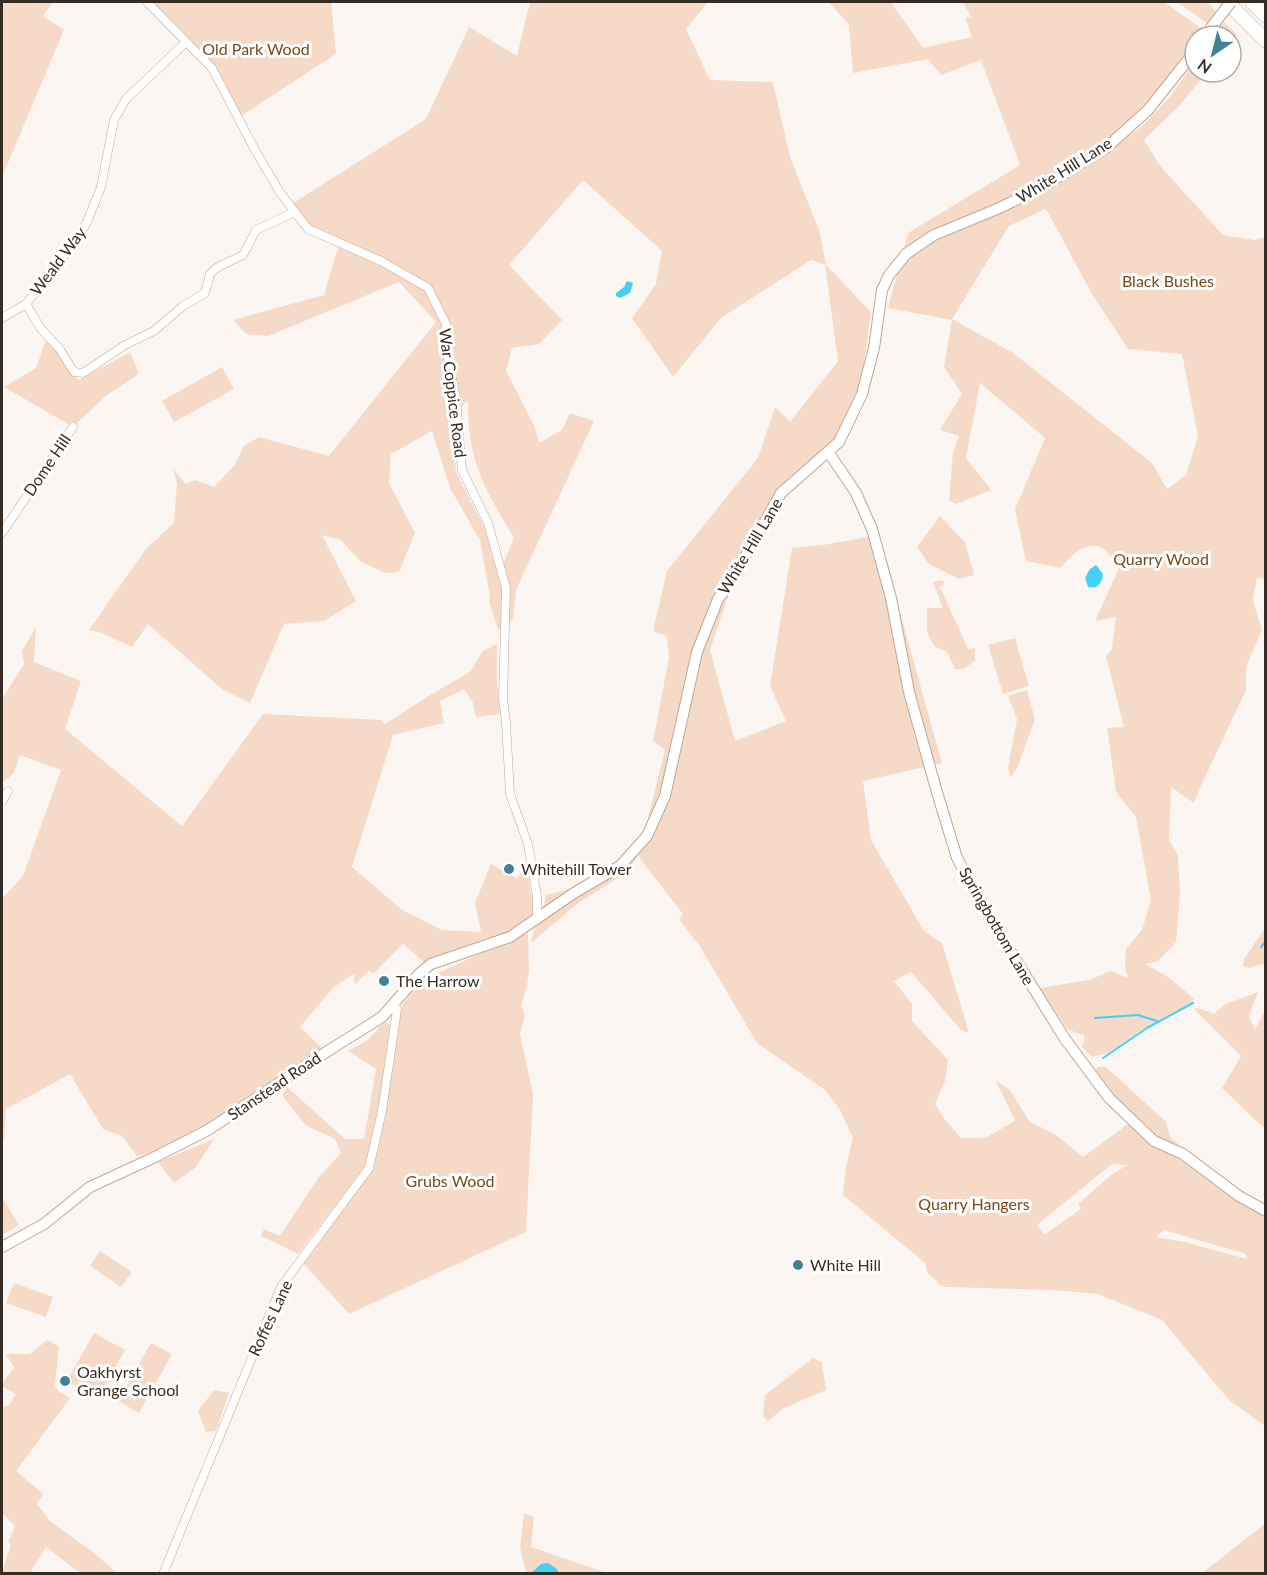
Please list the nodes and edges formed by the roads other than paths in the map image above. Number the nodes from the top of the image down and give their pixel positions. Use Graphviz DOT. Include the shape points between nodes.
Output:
graph roads {
  1 [pos="147,2"];
  2 [pos="1229,2"];
  3 [pos="1252,2"];
  4 [pos="1266,16"];
  5 [pos="1214,24"];
  6 [pos="1266,41"];
  7 [pos="186,42"];
  8 [pos="1183,66"];
  9 [pos="295,212"];
  10 [pos="26,304"];
  11 [pos="2,318"];
  12 [pos="73,427"];
  13 [pos="829,453"];
  14 [pos="2,533"];
  15 [pos="8,791"];
  16 [pos="2,802"];
  17 [pos="537,918"];
  18 [pos="394,1003"];
  19 [pos="1266,1211"];
  20 [pos="2,1247"];
  21 [pos="163,1574"];
  1 -- 7 [label="street, War Coppice Road"];
  2 -- 5 [label="street, bridge"];
  2 -- 6 [label="highway"];
  3 -- 4 [label="highway"];
  7 -- 9 [label="street, War Coppice Road" via="212,68 255,150"];
  7 -- 10 [label="street, Weald Way" via="126,99 114,120 101,187 87,222"];
  8 -- 13 [label="street, White Hill Lane" via="1148,110 1106,147 1039,189 933,235 906,254 882,290 874,348 862,394 839,442"];
  9 -- 10 [label="street" via="256,230 243,255 210,274 205,293 154,331 83,373 74,372"];
  9 -- 17 [label="street, War Coppice Road" via="308,229 381,261 428,288 446,324 462,470 488,523 506,588 503,699 510,794 528,844"];
  10 -- 11 [label="street, Weald Way"];
  12 -- 14 [label="street, Dome Hill"];
  13 -- 17 [label="street, White Hill Lane" via="781,493 718,599 697,652 665,796 647,836 620,866"];
  13 -- 19 [label="street, Springbottom Lane" via="856,493 873,529 909,692 936,789 957,858 989,917 1065,1039 1109,1098 1154,1142 1183,1154"];
  15 -- 16 [label="street"];
  17 -- 18 [label="street, Stanstead Road" via="510,937 431,964"];
  18 -- 20 [label="street, Stanstead Road" via="383,1016 208,1130 90,1187 44,1224"];
  18 -- 21 [label="street, Roffes Lane" via="397,1010 382,1111 369,1168 281,1287"];
}
